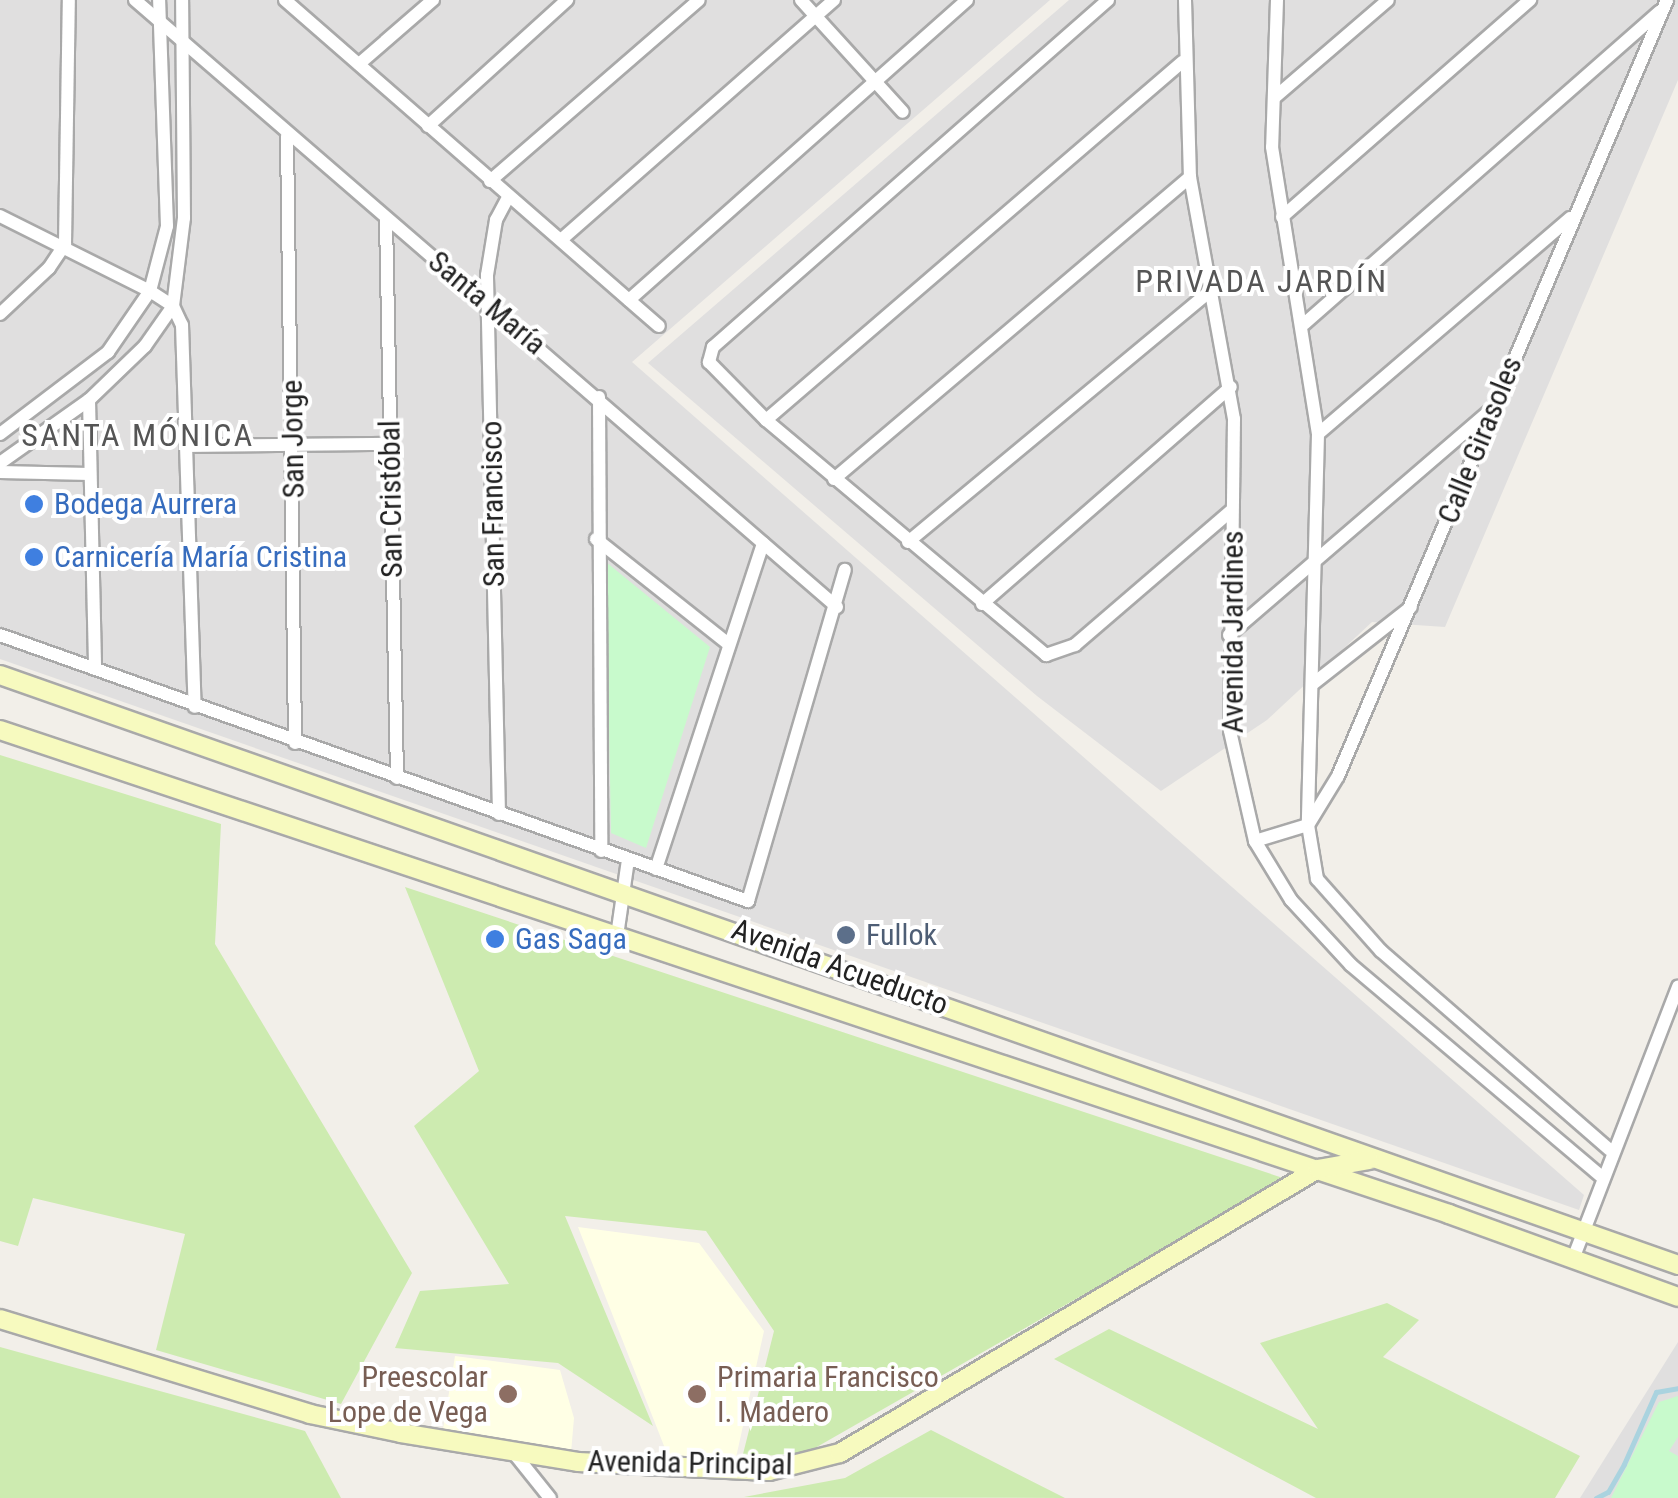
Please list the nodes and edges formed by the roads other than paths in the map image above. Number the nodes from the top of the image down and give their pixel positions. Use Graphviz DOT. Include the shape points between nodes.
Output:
graph roads {
  1 [pos="68,0"];
  2 [pos="135,0"];
  3 [pos="159,0"];
  4 [pos="182,0"];
  5 [pos="432,0"];
  6 [pos="567,0"];
  7 [pos="700,0"];
  8 [pos="801,0"];
  9 [pos="834,0"];
  10 [pos="967,0"];
  11 [pos="1108,0"];
  12 [pos="1185,0"];
  13 [pos="1277,0"];
  14 [pos="1388,0"];
  15 [pos="1530,0"];
  16 [pos="290,1"];
  17 [pos="1666,3"];
  18 [pos="816,16"];
  19 [pos="159,20"];
  20 [pos="182,38"];
  21 [pos="1182,62"];
  22 [pos="359,64"];
  23 [pos="874,82"];
  24 [pos="1274,98"];
  25 [pos="903,112"];
  26 [pos="428,126"];
  27 [pos="287,136"];
  28 [pos="1190,177"];
  29 [pos="490,181"];
  30 [pos="508,198"];
  31 [pos="1575,214"];
  32 [pos="0,216"];
  33 [pos="1282,217"];
  34 [pos="386,219"];
  35 [pos="562,238"];
  36 [pos="65,244"];
  37 [pos="150,290"];
  38 [pos="1210,291"];
  39 [pos="629,300"];
  40 [pos="489,304"];
  41 [pos="173,306"];
  42 [pos="0,314"];
  43 [pos="1304,324"];
  44 [pos="660,326"];
  45 [pos="1231,386"];
  46 [pos="599,397"];
  47 [pos="89,400"];
  48 [pos="1491,410"];
  49 [pos="766,420"];
  50 [pos="0,434"];
  51 [pos="1318,434"];
  52 [pos="390,444"];
  53 [pos="190,446"];
  54 [pos="294,447"];
  55 [pos="0,463"];
  56 [pos="0,472"];
  57 [pos="90,474"];
  58 [pos="834,479"];
  59 [pos="1232,510"];
  60 [pos="596,539"];
  61 [pos="908,542"];
  62 [pos="763,543"];
  63 [pos="1316,558"];
  64 [pos="845,570"];
  65 [pos="982,604"];
  66 [pos="1414,605"];
  67 [pos="837,607"];
  68 [pos="0,635"];
  69 [pos="1228,635"];
  70 [pos="727,643"];
  71 [pos="95,669"];
  72 [pos="0,675"];
  73 [pos="1314,683"];
  74 [pos="196,708"];
  75 [pos="0,719"];
  76 [pos="8,733"];
  77 [pos="294,743"];
  78 [pos="397,778"];
  79 [pos="499,814"];
  80 [pos="1308,826"];
  81 [pos="1255,841"];
  82 [pos="601,850"];
  83 [pos="628,860"];
  84 [pos="656,869"];
  85 [pos="623,890"];
  86 [pos="617,936"];
  87 [pos="1678,987"];
  88 [pos="1610,1150"];
  89 [pos="1386,1161"];
  90 [pos="1318,1169"];
  91 [pos="1601,1176"];
  92 [pos="1582,1230"];
  93 [pos="1573,1259"];
  94 [pos="1678,1265"];
  95 [pos="1678,1297"];
  96 [pos="0,1320"];
  97 [pos="514,1452"];
  98 [pos="550,1498"];
  1 -- 36 [label="street"];
  2 -- 19 [label="street, Santa María"];
  3 -- 19 [label="street"];
  4 -- 20 [label="street"];
  5 -- 22 [label="street"];
  6 -- 26 [label="street"];
  7 -- 29 [label="street"];
  8 -- 18 [label="street"];
  9 -- 18 [label="street"];
  10 -- 23 [label="street"];
  11 -- 49 [label="street" via="714,348 710,362"];
  12 -- 21 [label="street, Avenida Jardines"];
  13 -- 24 [label="street"];
  14 -- 24 [label="street"];
  15 -- 33 [label="street"];
  16 -- 22 [label="street"];
  17 -- 31 [label="street, Calle Girasoles"];
  17 -- 43 [label="street"];
  18 -- 23 [label="street"];
  18 -- 35 [label="street"];
  19 -- 20 [label="street, Santa María"];
  19 -- 37 [label="street" via="167,226"];
  20 -- 27 [label="street, Santa María"];
  20 -- 41 [label="street" via="183,236"];
  21 -- 28 [label="street, Avenida Jardines"];
  21 -- 49 [label="street"];
  22 -- 26 [label="street"];
  23 -- 25 [label="street"];
  23 -- 39 [label="street"];
  24 -- 33 [label="street" via="1272,147"];
  26 -- 29 [label="street"];
  27 -- 34 [label="street, Santa María"];
  27 -- 54 [label="street, San Jorge"];
  28 -- 38 [label="street, Avenida Jardines"];
  28 -- 58 [label="street"];
  29 -- 30 [label="street"];
  30 -- 35 [label="street"];
  30 -- 40 [label="street, San Francisco" via="489,246"];
  31 -- 48 [label="street, Calle Girasoles"];
  31 -- 51 [label="street"];
  32 -- 36 [label="street"];
  33 -- 43 [label="street"];
  34 -- 40 [label="street, Santa María"];
  34 -- 52 [label="street, San Cristóbal"];
  35 -- 39 [label="street"];
  36 -- 37 [label="street"];
  36 -- 42 [label="street"];
  37 -- 41 [label="street"];
  37 -- 50 [label="street" via="108,352"];
  38 -- 45 [label="street, Avenida Jardines"];
  38 -- 61 [label="street"];
  39 -- 44 [label="street"];
  40 -- 46 [label="street, Santa María"];
  40 -- 79 [label="street, San Francisco"];
  41 -- 47 [label="street" via="144,346"];
  41 -- 53 [label="street" via="187,343"];
  43 -- 51 [label="street"];
  45 -- 59 [label="street, Avenida Jardines"];
  45 -- 65 [label="street"];
  46 -- 60 [label="street"];
  46 -- 62 [label="street, Santa María"];
  47 -- 55 [label="street"];
  47 -- 57 [label="street"];
  48 -- 63 [label="street"];
  48 -- 66 [label="street, Calle Girasoles"];
  49 -- 58 [label="street"];
  51 -- 63 [label="street"];
  52 -- 54 [label="street"];
  52 -- 78 [label="street, San Cristóbal"];
  53 -- 54 [label="street"];
  53 -- 74 [label="street"];
  54 -- 77 [label="street, San Jorge"];
  56 -- 57 [label="street"];
  57 -- 71 [label="street"];
  58 -- 61 [label="street"];
  59 -- 65 [label="street" via="1056,655 1036,651"];
  59 -- 69 [label="street, Avenida Jardines"];
  60 -- 70 [label="street"];
  60 -- 82 [label="street"];
  61 -- 65 [label="street"];
  62 -- 67 [label="street, Santa María"];
  62 -- 70 [label="street"];
  63 -- 69 [label="street"];
  63 -- 73 [label="street"];
  64 -- 67 [label="street"];
  66 -- 73 [label="street"];
  66 -- 80 [label="street, Calle Girasoles" via="1338,776"];
  67 -- 84 [label="street" via="748,901"];
  68 -- 71 [label="street"];
  69 -- 81 [label="street, Avenida Jardines" via="1230,731"];
  70 -- 84 [label="street"];
  71 -- 74 [label="street"];
  72 -- 85 [label="street, Avenida Acueducto"];
  73 -- 80 [label="street"];
  74 -- 77 [label="street"];
  75 -- 76 [label="street"];
  76 -- 86 [label="street, Avenida Acueducto"];
  77 -- 78 [label="street"];
  78 -- 79 [label="street"];
  79 -- 82 [label="street"];
  80 -- 81 [label="street"];
  80 -- 88 [label="street" via="1323,892 1381,951"];
  81 -- 91 [label="street, Avenida Jardines" via="1291,900 1352,965"];
  82 -- 83 [label="street"];
  83 -- 84 [label="street"];
  83 -- 85 [label="street"];
  85 -- 86 [label="street"];
  85 -- 89 [label="street, Avenida Acueducto"];
  86 -- 90 [label="street, Avenida Acueducto"];
  87 -- 88 [label="street"];
  88 -- 91 [label="street"];
  89 -- 90 [label="street" via="1338,1161"];
  89 -- 92 [label="street, Avenida Acueducto"];
  90 -- 93 [label="street, Avenida Acueducto"];
  90 -- 97 [label="street, Avenida Principal" via="888,1425 807,1464 727,1470"];
  91 -- 92 [label="street"];
  92 -- 93 [label="street"];
  92 -- 94 [label="street, Avenida Acueducto"];
  93 -- 95 [label="street, Avenida Acueducto"];
  96 -- 97 [label="street, Avenida Principal" via="310,1414"];
  97 -- 98 [label="street"];
}
